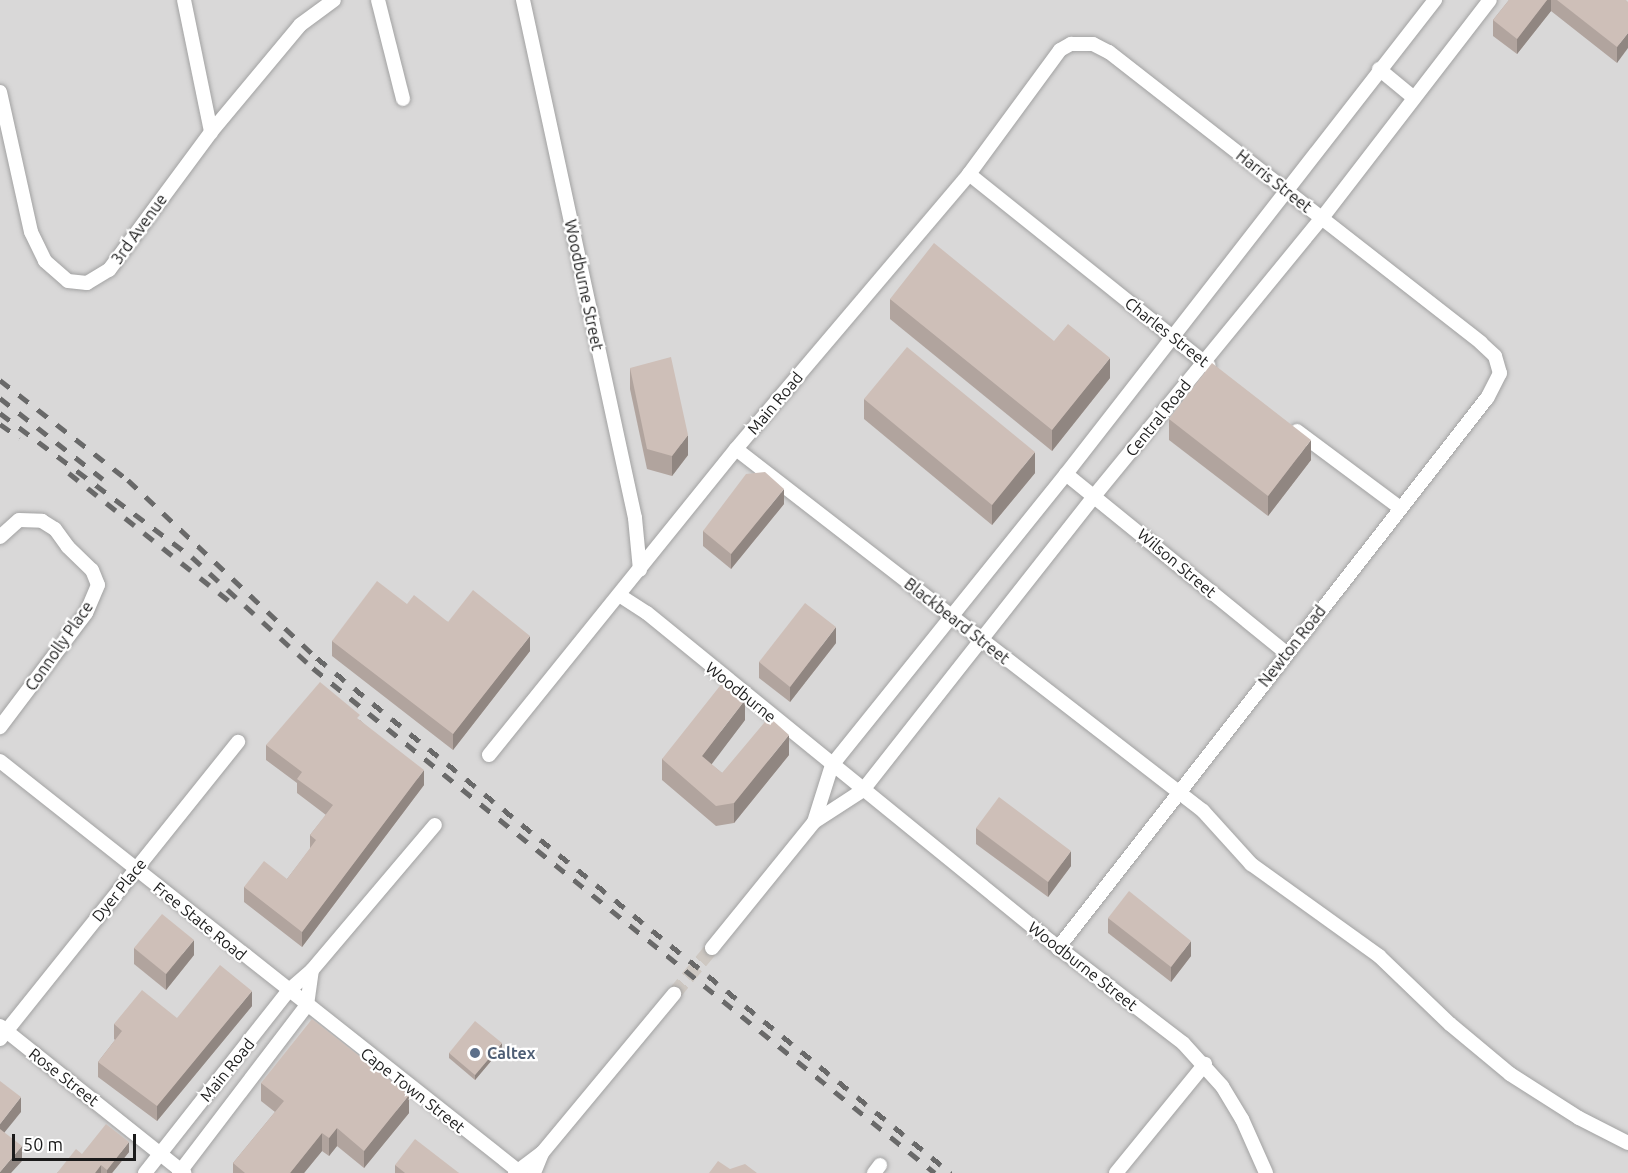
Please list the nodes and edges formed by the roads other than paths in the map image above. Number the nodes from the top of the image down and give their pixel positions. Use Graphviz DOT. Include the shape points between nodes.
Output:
graph roads {
  1 [pos="184,0"];
  2 [pos="334,0"];
  3 [pos="378,0"];
  4 [pos="523,0"];
  5 [pos="1434,0"];
  6 [pos="1490,0"];
  7 [pos="1060,50"];
  8 [pos="1379,69"];
  9 [pos="0,92"];
  10 [pos="1414,98"];
  11 [pos="403,99"];
  12 [pos="211,132"];
  13 [pos="969,174"];
  14 [pos="1284,190"];
  15 [pos="1322,218"];
  16 [pos="1172,337"];
  17 [pos="1481,343"];
  18 [pos="1204,362"];
  19 [pos="1222,376"];
  20 [pos="1287,424"];
  21 [pos="736,450"];
  22 [pos="1066,474"];
  23 [pos="1095,495"];
  24 [pos="1399,507"];
  25 [pos="0,537"];
  26 [pos="640,570"];
  27 [pos="619,595"];
  28 [pos="951,616"];
  29 [pos="982,640"];
  30 [pos="1286,653"];
  31 [pos="0,727"];
  32 [pos="238,742"];
  33 [pos="489,755"];
  34 [pos="0,760"];
  35 [pos="832,765"];
  36 [pos="862,790"];
  37 [pos="1177,794"];
  38 [pos="814,822"];
  39 [pos="435,825"];
  40 [pos="136,869"];
  41 [pos="712,948"];
  42 [pos="1058,948"];
  43 [pos="312,970"];
  44 [pos="288,991"];
  45 [pos="674,994"];
  46 [pos="307,1005"];
  47 [pos="2,1032"];
  48 [pos="1205,1064"];
  49 [pos="1628,1143"];
  50 [pos="161,1153"];
  51 [pos="542,1154"];
  52 [pos="181,1172"];
  53 [pos="518,1172"];
  54 [pos="145,1173"];
  55 [pos="534,1173"];
  56 [pos="1116,1173"];
  57 [pos="1266,1173"];
  1 -- 12 [label="street"];
  2 -- 12 [label="street, 3rd Avenue" via="300,25"];
  3 -- 11 [label="street"];
  4 -- 26 [label="street, Woodburne Street" via="635,518"];
  5 -- 8 [label="street, Central Road"];
  6 -- 10 [label="street, Central Road"];
  7 -- 13 [label="street, Main Road"];
  7 -- 14 [label="street, Harris Street" via="1081,42 1109,52"];
  8 -- 10 [label="street"];
  8 -- 14 [label="street, Central Road"];
  9 -- 12 [label="street, 3rd Avenue" via="31,232 45,261 68,281 87,283 109,270"];
  10 -- 15 [label="street, Central Road"];
  13 -- 16 [label="street, Charles Street"];
  13 -- 21 [label="street, Main Road"];
  14 -- 15 [label="street, Harris Street"];
  14 -- 16 [label="street, Central Road"];
  15 -- 17 [label="street, Harris Street"];
  15 -- 18 [label="street, Central Road"];
  16 -- 18 [label="street, Charles Street"];
  16 -- 22 [label="street, Central Road"];
  17 -- 24 [label="street, Newton Road" via="1499,365 1499,379"];
  18 -- 19 [label="street, Charles Street"];
  18 -- 23 [label="street, Central Road"];
  20 -- 24 [label="street"];
  21 -- 26 [label="street, Main Road"];
  21 -- 28 [label="street, Blackbeard Street"];
  22 -- 23 [label="street, Wilson Street"];
  22 -- 28 [label="street, Central Road"];
  23 -- 29 [label="street, Central Road"];
  23 -- 30 [label="street, Wilson Street"];
  24 -- 30 [label="street, Newton Road"];
  25 -- 31 [label="street, Connolly Place" via="19,520 42,521 56,529 92,570 98,585 86,613"];
  26 -- 27 [label="street, Main Road"];
  27 -- 33 [label="street, Main Road"];
  27 -- 35 [label="street, Woodburne" via="647,613"];
  28 -- 29 [label="street, Blackbeard Street"];
  28 -- 35 [label="street, Central Road"];
  29 -- 36 [label="street, Central Road"];
  29 -- 37 [label="street, Blackbeard Street"];
  30 -- 37 [label="street, Newton Road"];
  32 -- 40 [label="street, Dyer Place"];
  34 -- 40 [label="street, Free State Road"];
  35 -- 36 [label="street, Woodburne"];
  35 -- 38 [label="street, Central Road"];
  36 -- 38 [label="street, Central Road"];
  36 -- 42 [label="street, Woodburne Street"];
  37 -- 42 [label="street, Newton Road"];
  37 -- 49 [label="street, Blackbeard Street" via="1203,811 1251,864 1379,956 1450,1024 1510,1074 1579,1118"];
  38 -- 41 [label="street, Central Road"];
  39 -- 43 [label="street, Main Road"];
  40 -- 44 [label="street, Free State Road"];
  40 -- 47 [label="street, Dyer Place"];
  42 -- 48 [label="street, Woodburne Street"];
  43 -- 44 [label="street, Main Road"];
  43 -- 46 [label="street, Main Road"];
  44 -- 46 [label="street, Free State Road"];
  44 -- 50 [label="street, Main Road"];
  45 -- 51 [label="street"];
  46 -- 52 [label="street, Main Road"];
  46 -- 53 [label="street, Cape Town Street"];
  47 -- 50 [label="street, Rose Street"];
  48 -- 56 [label="street"];
  48 -- 57 [label="street, Woodburne Street" via="1242,1119"];
  50 -- 52 [label="street, Rose Street"];
  50 -- 54 [label="street, Main Road"];
  51 -- 53 [label="street"];
  51 -- 55 [label="street"];
}
